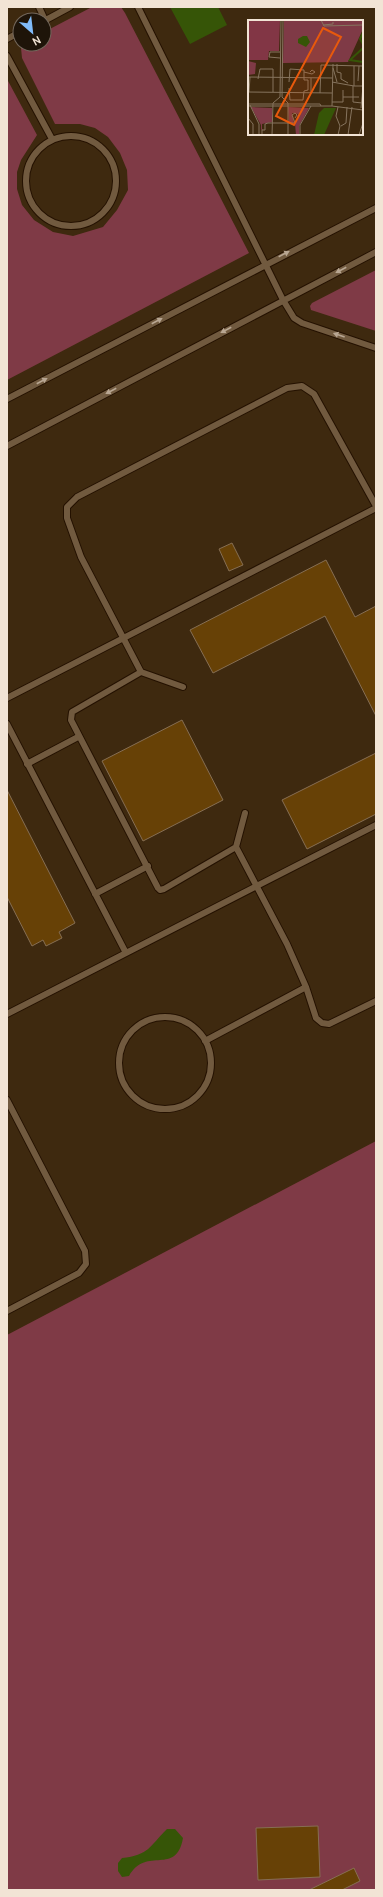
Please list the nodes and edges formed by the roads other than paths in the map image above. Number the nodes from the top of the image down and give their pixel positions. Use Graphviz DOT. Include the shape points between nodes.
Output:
graph roads {
  1 [pos="70,7"];
  2 [pos="138,7"];
  3 [pos="52,16"];
  4 [pos="7,56"];
  5 [pos="52,139"];
  6 [pos="376,208"];
  7 [pos="376,252"];
  8 [pos="265,264"];
  9 [pos="283,300"];
  10 [pos="376,348"];
  11 [pos="7,399"];
  12 [pos="7,446"];
  13 [pos="376,507"];
  14 [pos="124,637"];
  15 [pos="141,672"];
  16 [pos="183,687"];
  17 [pos="7,698"];
  18 [pos="7,724"];
  19 [pos="78,737"];
  20 [pos="27,764"];
  21 [pos="245,813"];
  22 [pos="376,825"];
  23 [pos="236,847"];
  24 [pos="148,866"];
  25 [pos="256,886"];
  26 [pos="95,894"];
  27 [pos="126,953"];
  28 [pos="306,987"];
  29 [pos="376,1001"];
  30 [pos="7,1014"];
  31 [pos="205,1041"];
  32 [pos="7,1100"];
  33 [pos="7,1311"];
  1 -- 3 [label="lane"];
  2 -- 8 [label="lane"];
  4 -- 5 [label="lane"];
  5 -- 5 [label="lane" via="67,135 82,136 96,142 107,152 115,165 115,195 108,208 97,218 83,225 61,225 41,215 26,189 26,174 31,160 40,148"];
  8 -- 6 [label="lane, one-way"];
  7 -- 9 [label="lane, one-way"];
  8 -- 9 [label="lane"];
  11 -- 8 [label="lane, one-way"];
  10 -- 9 [label="lane, one-way" via="302,323 294,318"];
  9 -- 12 [label="lane, one-way"];
  13 -- 14 [label="lane"];
  13 -- 14 [label="lane" via="314,394 302,386 286,388 258,402 77,497 67,507 67,518 81,557"];
  14 -- 15 [label="lane"];
  14 -- 17 [label="lane"];
  15 -- 16 [label="lane"];
  15 -- 19 [label="lane" via="72,712 71,720"];
  18 -- 20 [label="lane"];
  19 -- 20 [label="lane"];
  19 -- 24 [label="lane"];
  20 -- 26 [label="lane"];
  21 -- 23 [label="lane"];
  22 -- 25 [label="lane"];
  23 -- 24 [label="lane" via="162,890 158,888"];
  23 -- 25 [label="lane"];
  24 -- 26 [label="lane"];
  25 -- 27 [label="lane"];
  25 -- 28 [label="lane" via="288,944"];
  26 -- 27 [label="lane"];
  27 -- 30 [label="lane"];
  28 -- 29 [label="lane" via="316,1018 322,1023 329,1024"];
  28 -- 31 [label="lane"];
  31 -- 31 [label="lane" via="211,1057 210,1074 203,1089 190,1101 175,1108 158,1109 142,1103 129,1092 121,1077 119,1060 123,1044 132,1030 147,1021 163,1017 180,1019 195,1028"];
  32 -- 33 [label="lane" via="85,1251 86,1264 79,1273"];
}
